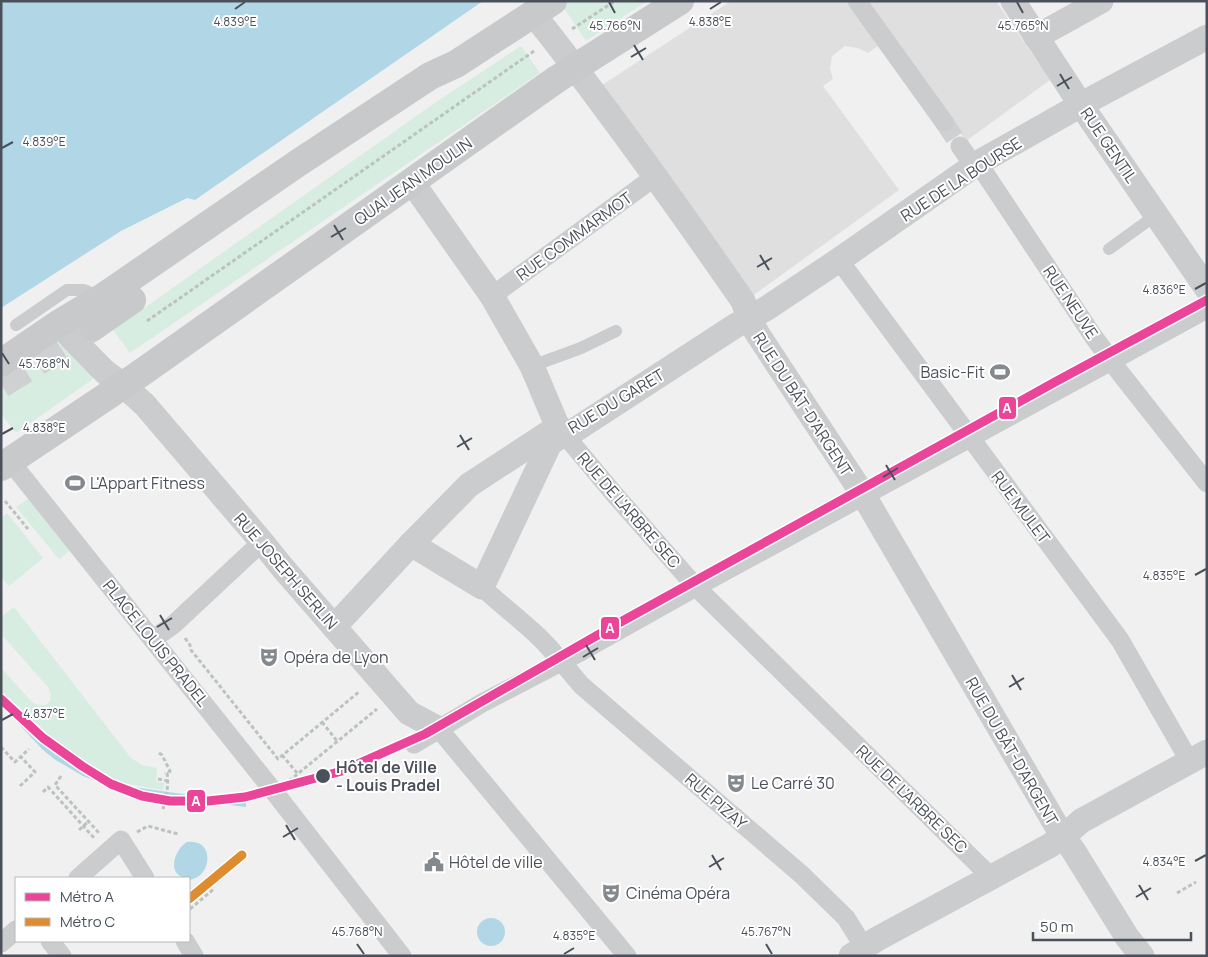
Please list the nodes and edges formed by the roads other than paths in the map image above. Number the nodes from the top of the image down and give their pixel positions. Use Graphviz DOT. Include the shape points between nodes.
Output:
graph roads {
  1 [pos="680,1"];
  2 [pos="857,1"];
  3 [pos="1013,1"];
  4 [pos="1101,1"];
  5 [pos="543,8"];
  6 [pos="1036,37"];
  7 [pos="1207,37"];
  8 [pos="1184,62"];
  9 [pos="456,64"];
  10 [pos="575,68"];
  11 [pos="1116,85"];
  12 [pos="1081,105"];
  13 [pos="944,122"];
  14 [pos="960,146"];
  15 [pos="976,165"];
  16 [pos="656,176"];
  17 [pos="412,182"];
  18 [pos="1156,215"];
  19 [pos="1109,248"];
  20 [pos="839,260"];
  21 [pos="1207,289"];
  22 [pos="492,296"];
  23 [pos="102,298"];
  24 [pos="1207,309"];
  25 [pos="749,318"];
  26 [pos="58,324"];
  27 [pos="16,325"];
  28 [pos="93,327"];
  29 [pos="616,331"];
  30 [pos="1111,361"];
  31 [pos="1,363"];
  32 [pos="532,366"];
  33 [pos="123,385"];
  34 [pos="564,434"];
  35 [pos="970,438"];
  36 [pos="6,464"];
  37 [pos="1207,483"];
  38 [pos="864,496"];
  39 [pos="262,542"];
  40 [pos="411,544"];
  41 [pos="482,587"];
  42 [pos="696,587"];
  43 [pos="334,627"];
  44 [pos="153,640"];
  45 [pos="561,661"];
  46 [pos="439,729"];
  47 [pos="414,744"];
  48 [pos="1198,757"];
  49 [pos="1063,838"];
  50 [pos="79,877"];
  51 [pos="144,877"];
  52 [pos="991,877"];
  53 [pos="15,931"];
  54 [pos="51,942"];
  55 [pos="186,942"];
  56 [pos="1,943"];
  57 [pos="858,951"];
  58 [pos="62,956"];
  59 [pos="194,956"];
  60 [pos="402,956"];
  61 [pos="627,956"];
  62 [pos="1142,956"];
  1 -- 10 [label="main road, QUAI JEAN MOULIN"];
  2 -- 13 [label="street"];
  3 -- 6 [label="street, RUE GENTIL"];
  4 -- 6 [label="street"];
  5 -- 9 [label="main road"];
  5 -- 10 [label="street, RUE DU BÂT-D'ARGENT"];
  6 -- 12 [label="street, RUE GENTIL"];
  7 -- 11 [label="street, RUE DE LA BOURSE"];
  8 -- 11 [label="lane" via="1127,93"];
  9 -- 23 [label="main road" via="430,76 298,163"];
  9 -- 28 [label="main road" via="435,85"];
  10 -- 16 [label="street, RUE DU BÂT-D'ARGENT"];
  10 -- 17 [label="main road, QUAI JEAN MOULIN"];
  11 -- 12 [label="street, RUE DE LA BOURSE"];
  12 -- 15 [label="street, RUE DE LA BOURSE"];
  12 -- 18 [label="street, RUE GENTIL"];
  14 -- 15 [label="street, RUE NEUVE"];
  15 -- 20 [label="street, RUE DE LA BOURSE"];
  15 -- 30 [label="street, RUE NEUVE"];
  16 -- 22 [label="street, RUE COMMARMOT"];
  16 -- 25 [label="street, RUE DU BÂT-D'ARGENT" via="743,301"];
  17 -- 22 [label="street, RUE DE L'ARBRE SEC"];
  17 -- 33 [label="main road, QUAI JEAN MOULIN"];
  18 -- 19 [label="lane"];
  18 -- 21 [label="street, RUE GENTIL"];
  20 -- 25 [label="street, RUE DE LA BOURSE"];
  20 -- 35 [label="street, RUE MULET"];
  22 -- 32 [label="street, RUE DE L'ARBRE SEC"];
  23 -- 26 [label="main road"];
  23 -- 27 [label="lane" via="84,290 67,290"];
  24 -- 30 [label="street"];
  25 -- 34 [label="street, RUE DU GARET"];
  25 -- 38 [label="street, RUE DU BÂT-D'ARGENT"];
  26 -- 31 [label="main road"];
  26 -- 33 [label="street, RUE JOSEPH SERLIN" via="105,372"];
  29 -- 32 [label="lane"];
  30 -- 35 [label="street"];
  30 -- 37 [label="street, RUE NEUVE"];
  32 -- 34 [label="street, RUE DE L'ARBRE SEC" via="556,423"];
  33 -- 36 [label="main road, QUAI JEAN MOULIN"];
  33 -- 39 [label="street, RUE JOSEPH SERLIN" via="145,406"];
  34 -- 40 [label="street, RUE DU GARET" via="550,432 470,485"];
  34 -- 41 [label="street" via="550,443"];
  34 -- 42 [label="street, RUE DE L'ARBRE SEC"];
  35 -- 38 [label="street"];
  35 -- 48 [label="street, RUE MULET" via="1120,640"];
  36 -- 44 [label="street, PLACE LOUIS PRADEL"];
  38 -- 42 [label="street"];
  38 -- 49 [label="street, RUE DU BÂT-D'ARGENT"];
  39 -- 43 [label="street, RUE JOSEPH SERLIN"];
  39 -- 44 [label="street"];
  40 -- 41 [label="street, RUE PIZAY"];
  40 -- 43 [label="street, RUE DU GARET"];
  41 -- 45 [label="street, RUE PIZAY" via="535,633"];
  42 -- 45 [label="street"];
  42 -- 52 [label="street, RUE DE L'ARBRE SEC"];
  43 -- 46 [label="street, RUE JOSEPH SERLIN" via="409,713"];
  44 -- 60 [label="street, PLACE LOUIS PRADEL"];
  45 -- 46 [label="street"];
  45 -- 57 [label="street, RUE PIZAY" via="581,685 802,875 846,918"];
  46 -- 47 [label="street"];
  46 -- 61 [label="street, RUE JOSEPH SERLIN"];
  48 -- 49 [label="street" via="1081,821"];
  49 -- 52 [label="street"];
  49 -- 62 [label="street, RUE DU BÂT-D'ARGENT"];
  50 -- 51 [label="street" via="121,840"];
  52 -- 57 [label="street"];
  53 -- 56 [label="street"];
  54 -- 58 [label="street"];
  55 -- 59 [label="street"];
}
